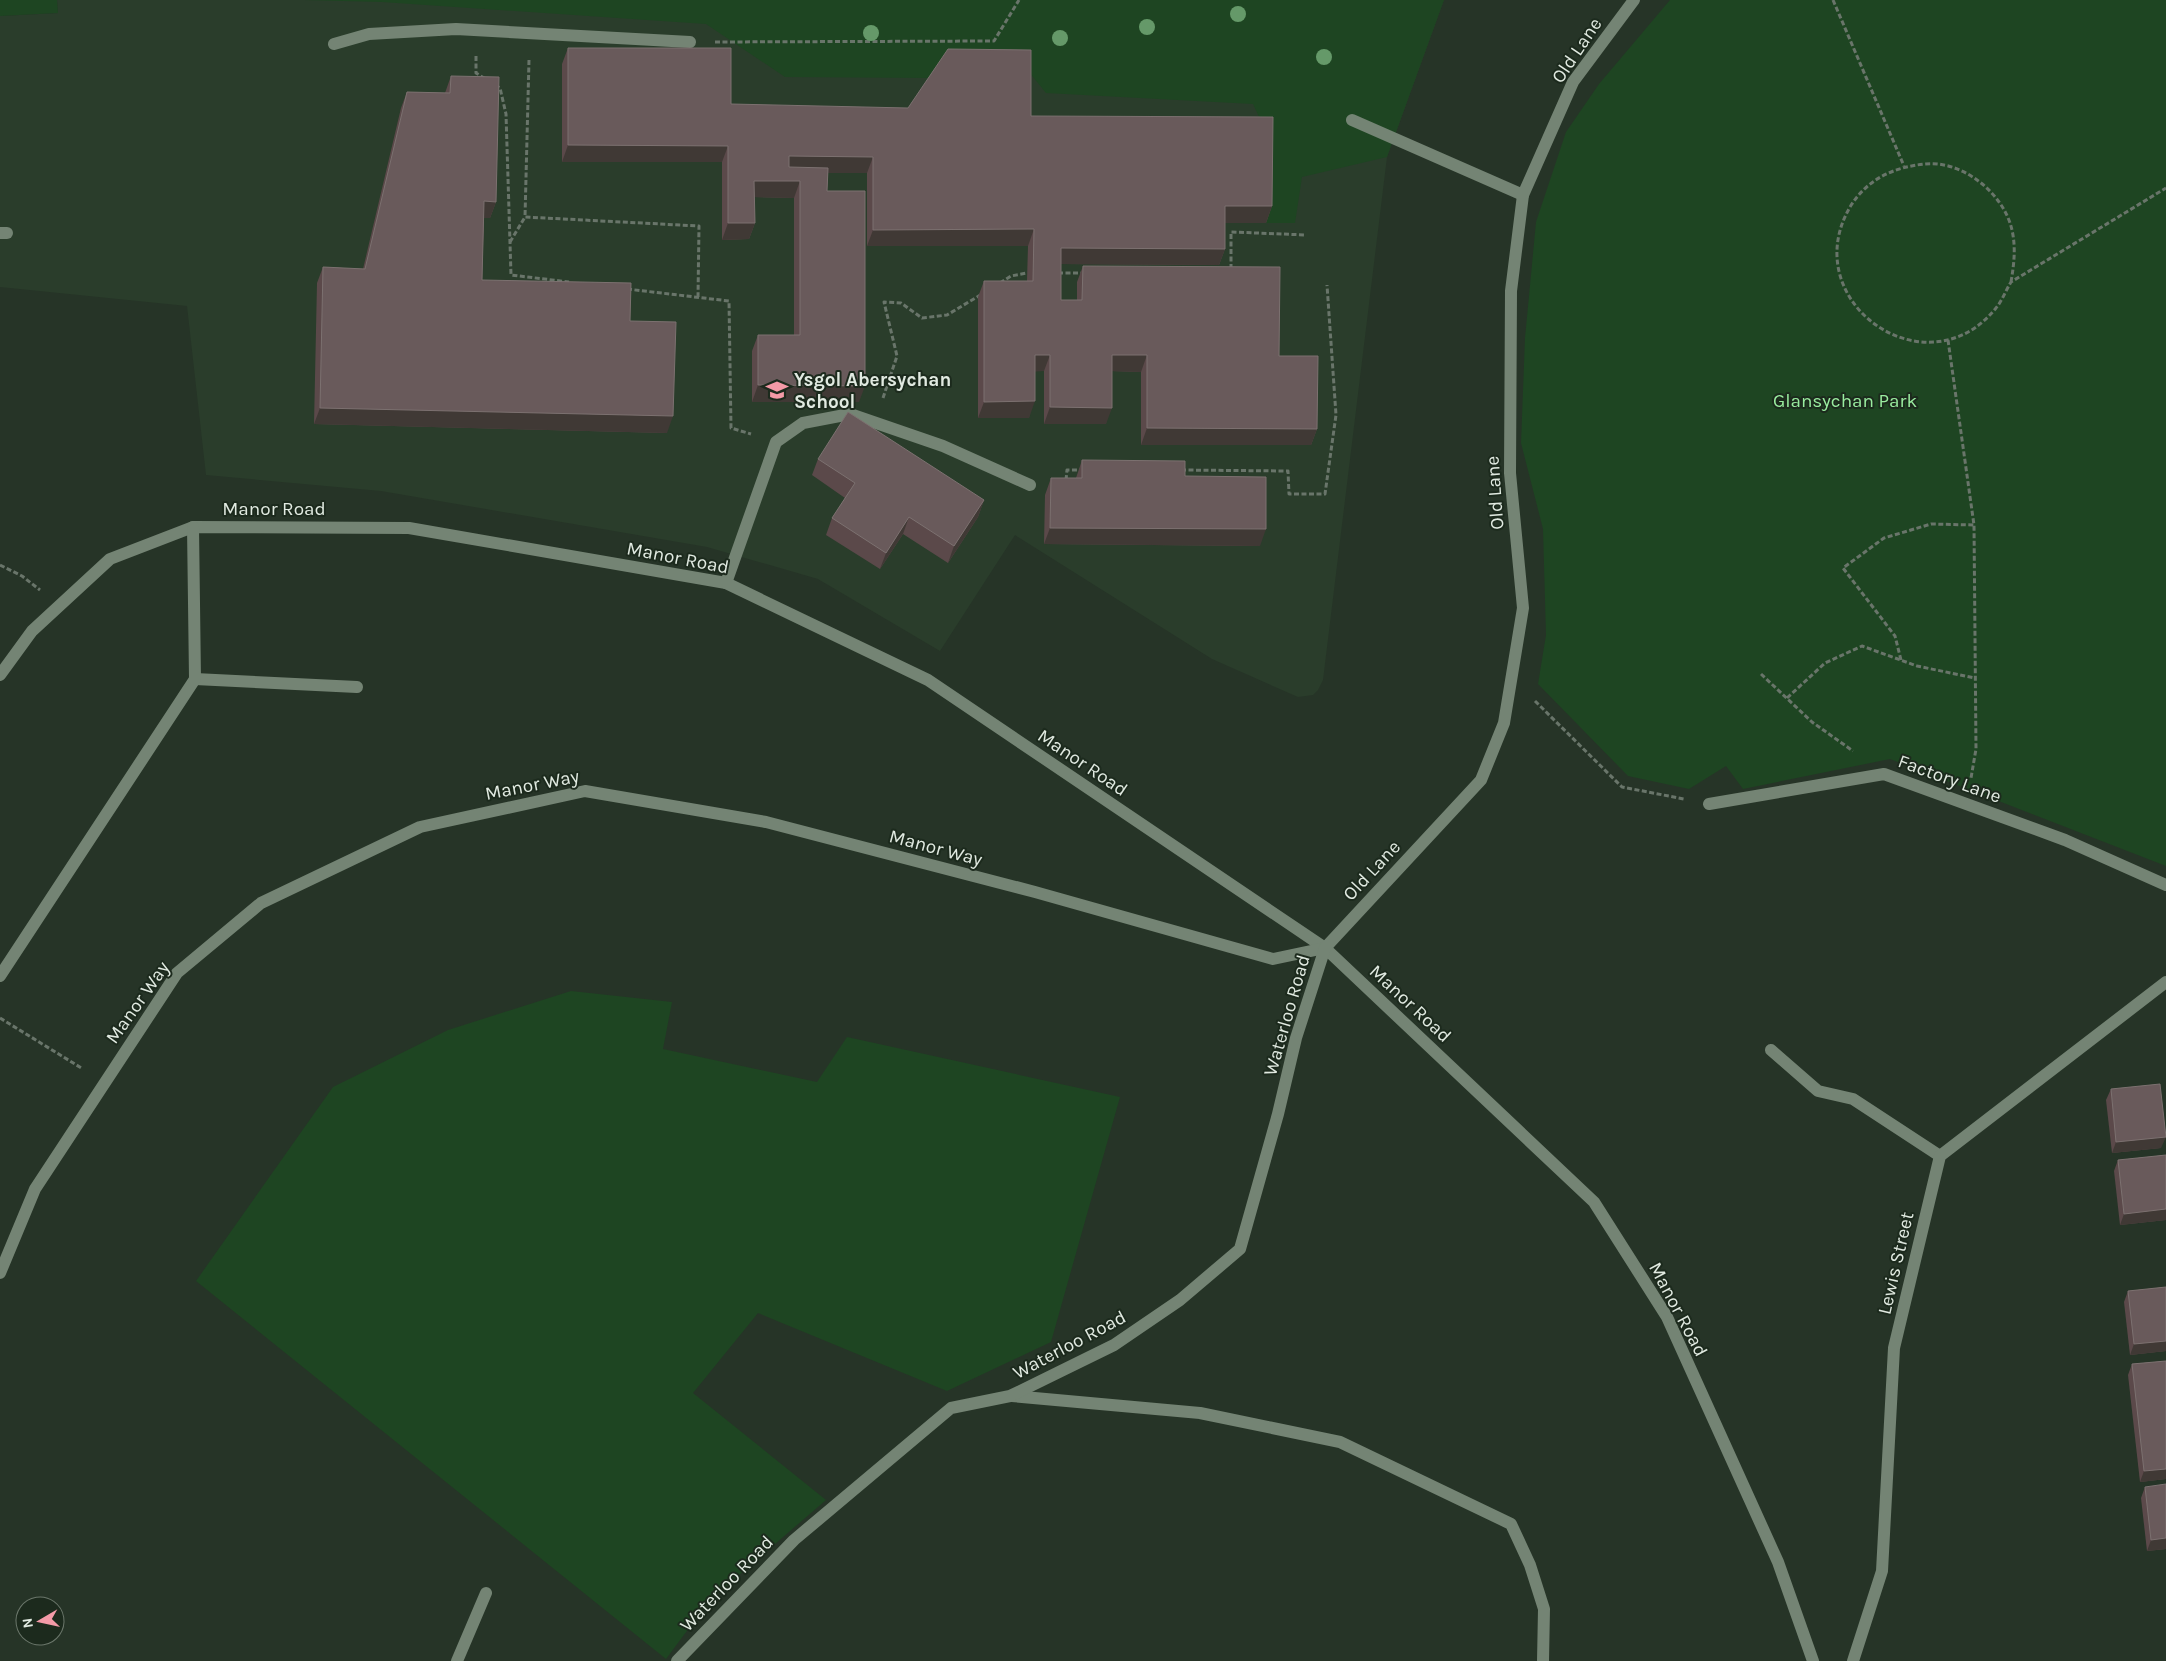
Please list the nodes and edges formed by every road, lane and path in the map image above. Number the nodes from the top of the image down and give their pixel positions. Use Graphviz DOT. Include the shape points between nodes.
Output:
graph roads {
  1 [pos="1019,0"];
  2 [pos="1634,0"];
  3 [pos="1834,0"];
  4 [pos="477,30"];
  5 [pos="530,33"];
  6 [pos="690,42"];
  7 [pos="334,44"];
  8 [pos="1352,120"];
  9 [pos="1904,166"];
  10 [pos="2166,188"];
  11 [pos="1523,195"];
  12 [pos="525,217"];
  13 [pos="1306,235"];
  14 [pos="510,242"];
  15 [pos="1027,273"];
  16 [pos="1055,273"];
  17 [pos="1094,274"];
  18 [pos="1231,274"];
  19 [pos="570,282"];
  20 [pos="2011,282"];
  21 [pos="1327,285"];
  22 [pos="995,286"];
  23 [pos="620,288"];
  24 [pos="987,290"];
  25 [pos="698,297"];
  26 [pos="1948,340"];
  27 [pos="875,422"];
  28 [pos="776,442"];
  29 [pos="1086,470"];
  30 [pos="1173,470"];
  31 [pos="1030,485"];
  32 [pos="1974,525"];
  33 [pos="193,526"];
  34 [pos="0,565"];
  35 [pos="726,583"];
  36 [pos="61,605"];
  37 [pos="1901,660"];
  38 [pos="1761,674"];
  39 [pos="0,675"];
  40 [pos="1511,678"];
  41 [pos="1975,678"];
  42 [pos="195,679"];
  43 [pos="357,687"];
  44 [pos="1787,698"];
  45 [pos="1884,774"];
  46 [pos="1710,804"];
  47 [pos="1967,804"];
  48 [pos="2166,885"];
  49 [pos="1325,948"];
  50 [pos="0,976"];
  51 [pos="2164,986"];
  52 [pos="0,1018"];
  53 [pos="1771,1050"];
  54 [pos="105,1082"];
  55 [pos="1940,1156"];
  56 [pos="0,1273"];
  57 [pos="1010,1396"];
  58 [pos="486,1593"];
  59 [pos="457,1661"];
  60 [pos="677,1661"];
  61 [pos="1543,1661"];
  62 [pos="1813,1661"];
  63 [pos="1853,1661"];
  1 -- 6 [label="path" via="994,41"];
  2 -- 11 [label="street, Old Lane" via="1573,82"];
  3 -- 9 [label="path"];
  4 -- 5 [label="street"];
  4 -- 7 [label="street" via="369,34"];
  4 -- 14 [label="path" via="476,74 500,88 506,114"];
  5 -- 6 [label="street"];
  5 -- 12 [label="path"];
  8 -- 11 [label="street"];
  9 -- 20 [label="path" via="1940,165 1958,169 1982,183 2000,203 2012,228 2016,255"];
  9 -- 26 [label="path" via="1878,177 1857,196 1843,220 1837,247 1840,275 1851,300 1869,322 1893,336 1920,342"];
  10 -- 20 [label="path"];
  11 -- 40 [label="street, Old Lane" via="1511,291 1510,463 1523,608"];
  12 -- 14 [label="path"];
  12 -- 25 [label="path" via="699,226"];
  13 -- 18 [label="path" via="1231,232"];
  14 -- 19 [label="path" via="512,275"];
  15 -- 22 [label="path" via="1011,276"];
  16 -- 17 [label="path"];
  20 -- 26 [label="path" via="1996,308 1975,328"];
  21 -- 30 [label="path" via="1336,415 1325,494 1289,494 1288,470"];
  23 -- 25 [label="path"];
  24 -- 27 [label="path" via="947,315 922,318 901,303 884,302 897,356"];
  25 -- 28 [label="path" via="729,301 731,428"];
  26 -- 32 [label="path"];
  27 -- 28 [label="street" via="850,414 803,423"];
  27 -- 31 [label="street" via="943,446"];
  28 -- 35 [label="street"];
  29 -- 31 [label="path" via="1067,470 1066,484"];
  32 -- 37 [label="path" via="1931,524 1884,538 1843,568 1895,636"];
  32 -- 41 [label="path"];
  33 -- 35 [label="street, Manor Road" via="409,528"];
  33 -- 36 [label="street, Manor Road" via="110,559"];
  33 -- 42 [label="street"];
  34 -- 36 [label="path" via="22,576"];
  35 -- 49 [label="street, Manor Road" via="928,680"];
  36 -- 39 [label="street, Manor Road" via="32,631"];
  37 -- 41 [label="path"];
  37 -- 44 [label="path" via="1862,646 1825,663"];
  38 -- 44 [label="path"];
  40 -- 46 [label="path" via="1622,787"];
  40 -- 49 [label="street, Old Lane" via="1504,723 1481,780"];
  41 -- 47 [label="path" via="1976,749"];
  42 -- 43 [label="street"];
  42 -- 50 [label="street"];
  44 -- 45 [label="path" via="1812,722"];
  45 -- 46 [label="street, Factory Lane"];
  45 -- 47 [label="street, Factory Lane"];
  47 -- 48 [label="street, Factory Lane" via="2065,840"];
  49 -- 54 [label="street, Manor Way" via="1274,959 766,822 585,791 420,827 262,903 177,973"];
  49 -- 57 [label="street, Waterloo Road" via="1296,1038 1240,1249 1180,1300 1114,1345"];
  49 -- 62 [label="street, Manor Road" via="1594,1202 1667,1317 1778,1562"];
  51 -- 55 [label="street"];
  52 -- 54 [label="path"];
  53 -- 55 [label="street" via="1818,1091 1853,1099"];
  54 -- 56 [label="street, Manor Way" via="35,1189"];
  55 -- 63 [label="street, Lewis Street" via="1894,1348 1882,1571"];
  57 -- 60 [label="street, Waterloo Road" via="951,1408 794,1540"];
  57 -- 61 [label="street" via="1200,1413 1340,1442 1510,1524 1530,1565 1544,1609"];
  58 -- 59 [label="street"];
}
